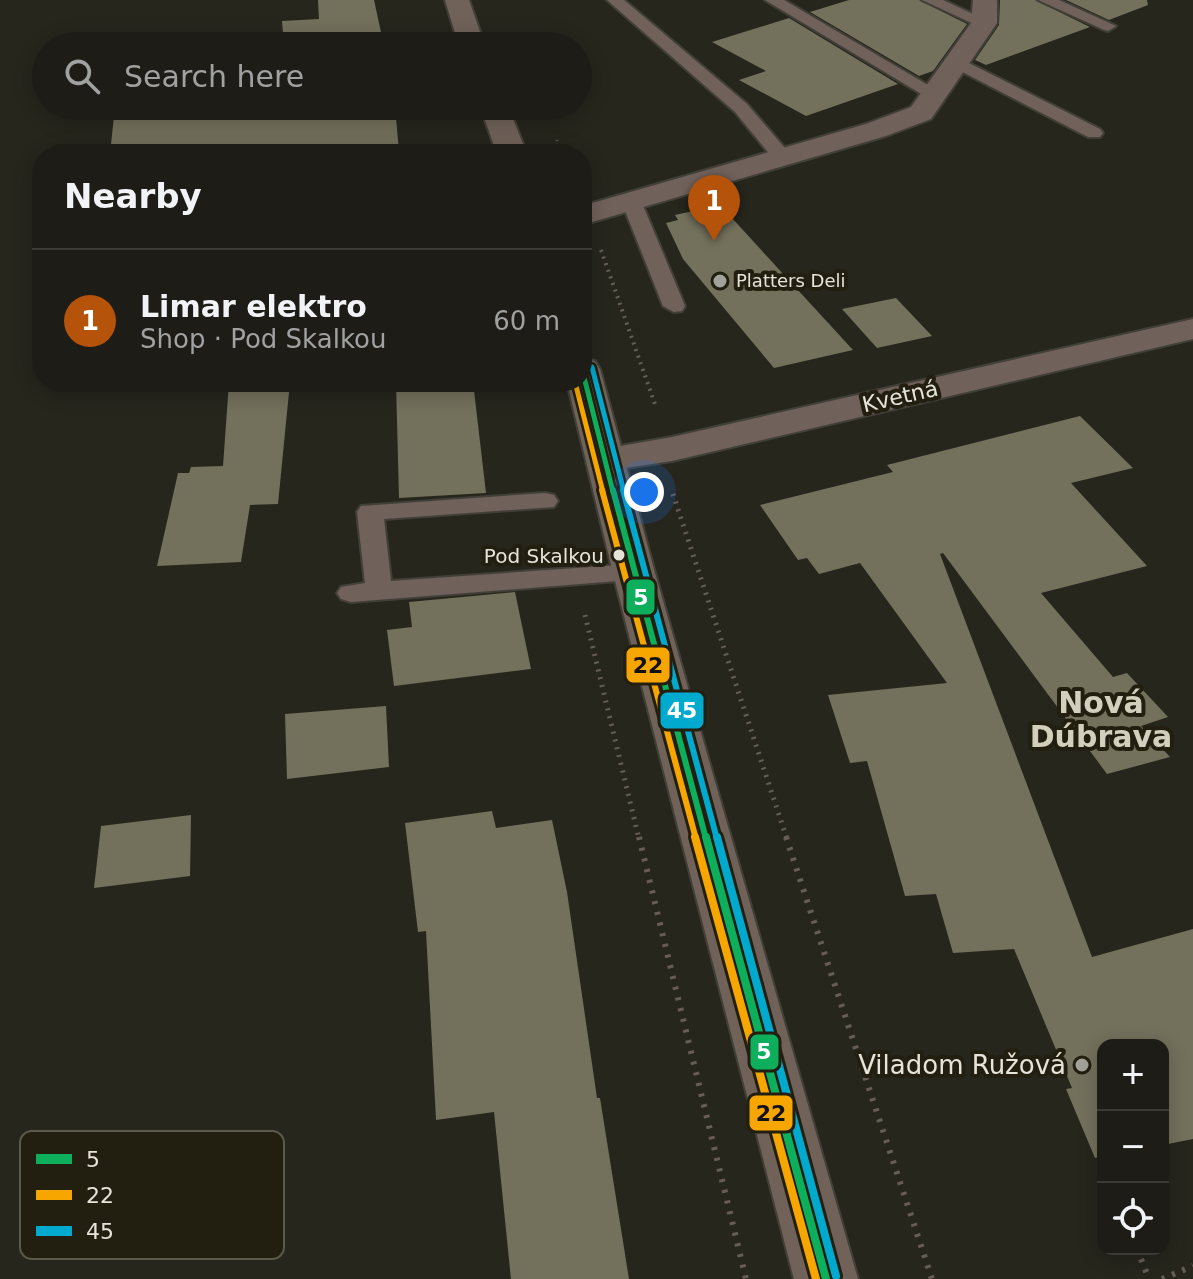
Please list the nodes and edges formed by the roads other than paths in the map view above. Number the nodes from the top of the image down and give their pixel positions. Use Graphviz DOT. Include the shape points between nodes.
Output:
graph roads {
  1 [pos="457,0"];
  2 [pos="615,0"];
  3 [pos="773,0"];
  4 [pos="930,0"];
  5 [pos="1046,0"];
  6 [pos="984,11"];
  7 [pos="1108,26"];
  8 [pos="467,32"];
  9 [pos="957,62"];
  10 [pos="934,94"];
  11 [pos="499,120"];
  12 [pos="1094,133"];
  13 [pos="508,144"];
  14 [pos="783,158"];
  15 [pos="632,203"];
  16 [pos="592,214"];
  17 [pos="674,306"];
  18 [pos="1193,329"];
  19 [pos="588,392"];
  20 [pos="606,459"];
  21 [pos="545,501"];
  22 [pos="634,573"];
  23 [pos="379,591"];
  24 [pos="351,593"];
  25 [pos="826,1279"];
  1 -- 8 [label="main road"];
  2 -- 14 [label="lane" via="741,108"];
  3 -- 10 [label="lane"];
  4 -- 6 [label="lane"];
  5 -- 7 [label="lane"];
  6 -- 9 [label="street"];
  9 -- 10 [label="street"];
  9 -- 12 [label="lane"];
  10 -- 14 [label="street" via="921,113"];
  11 -- 13 [label="main road"];
  14 -- 15 [label="street"];
  15 -- 16 [label="street"];
  15 -- 17 [label="lane"];
  18 -- 20 [label="street, Kvetná" via="672,449"];
  19 -- 20 [label="main road"];
  20 -- 22 [label="main road"];
  21 -- 23 [label="lane" via="370,512"];
  22 -- 23 [label="lane"];
  22 -- 25 [label="main road"];
  23 -- 24 [label="lane"];
}
